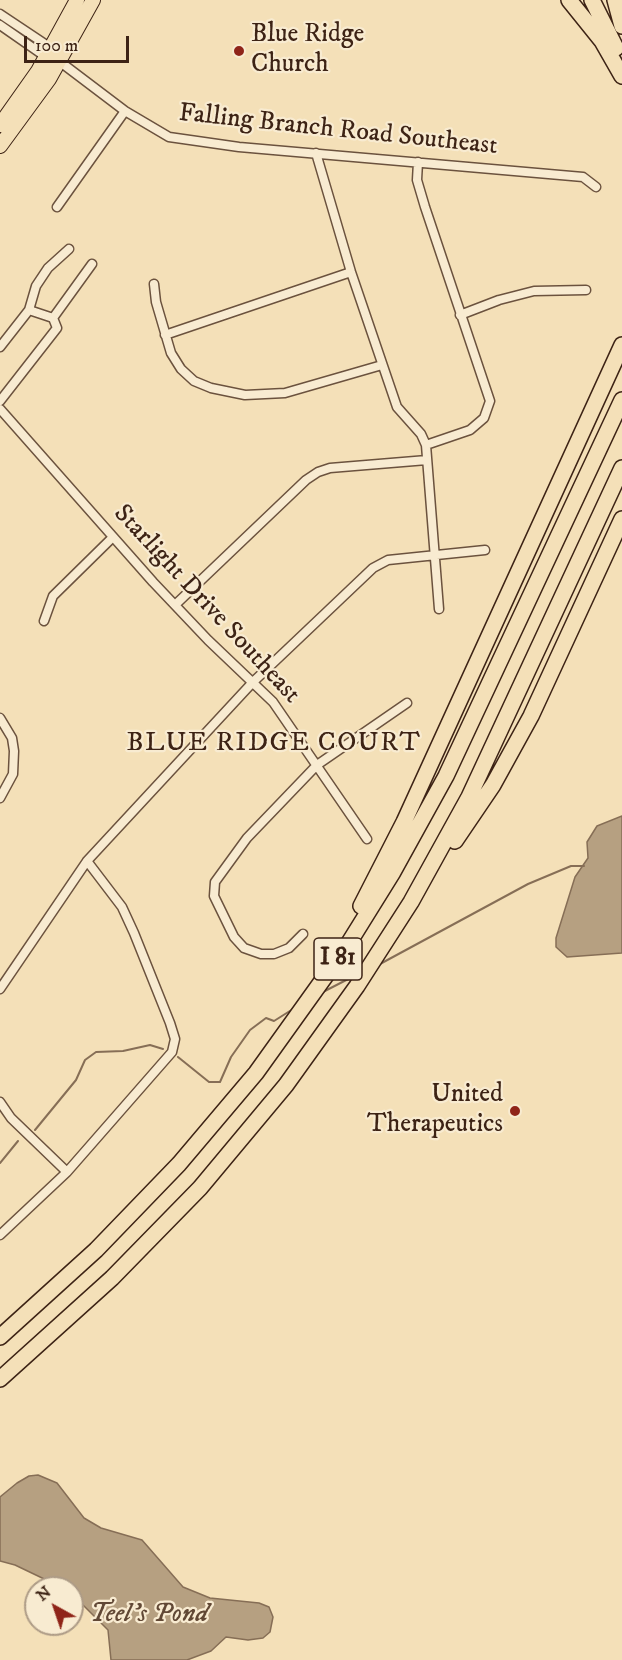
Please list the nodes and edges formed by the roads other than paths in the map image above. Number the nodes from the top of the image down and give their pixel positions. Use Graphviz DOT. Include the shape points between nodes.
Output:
graph roads {
  1 [pos="77,0"];
  2 [pos="93,0"];
  3 [pos="569,0"];
  4 [pos="592,0"];
  5 [pos="615,0"];
  6 [pos="0,14"];
  7 [pos="0,25"];
  8 [pos="622,26"];
  9 [pos="53,55"];
  10 [pos="622,68"];
  11 [pos="622,76"];
  12 [pos="125,111"];
  13 [pos="0,125"];
  14 [pos="0,146"];
  15 [pos="316,153"];
  16 [pos="418,162"];
  17 [pos="596,187"];
  18 [pos="57,207"];
  19 [pos="69,249"];
  20 [pos="92,264"];
  21 [pos="351,272"];
  22 [pos="154,284"];
  23 [pos="586,290"];
  24 [pos="29,310"];
  25 [pos="460,315"];
  26 [pos="52,318"];
  27 [pos="165,335"];
  28 [pos="622,345"];
  29 [pos="0,347"];
  30 [pos="382,365"];
  31 [pos="622,400"];
  32 [pos="0,401"];
  33 [pos="0,409"];
  34 [pos="426,445"];
  35 [pos="427,460"];
  36 [pos="622,468"];
  37 [pos="622,519"];
  38 [pos="113,537"];
  39 [pos="485,550"];
  40 [pos="436,556"];
  41 [pos="175,605"];
  42 [pos="439,609"];
  43 [pos="44,621"];
  44 [pos="254,682"];
  45 [pos="407,703"];
  46 [pos="0,718"];
  47 [pos="317,765"];
  48 [pos="0,798"];
  49 [pos="368,839"];
  50 [pos="87,861"];
  51 [pos="411,902"];
  52 [pos="303,934"];
  53 [pos="0,989"];
  54 [pos="0,1102"];
  55 [pos="210,1129"];
  56 [pos="67,1172"];
  57 [pos="0,1235"];
  58 [pos="0,1337"];
  59 [pos="0,1379"];
  1 -- 9 [label="main road"];
  2 -- 9 [label="main road"];
  3 -- 11 [label="highway" via="603,41"];
  4 -- 10 [label="highway"];
  5 -- 8 [label="highway"];
  6 -- 9 [label="street"];
  7 -- 9 [label="street"];
  9 -- 12 [label="street, Falling Branch Road Southeast"];
  9 -- 13 [label="main road"];
  9 -- 14 [label="main road"];
  12 -- 15 [label="street, Falling Branch Road Southeast" via="155,131 184,141"];
  12 -- 18 [label="street"];
  15 -- 16 [label="street, Falling Branch Road Southeast"];
  15 -- 21 [label="street"];
  16 -- 17 [label="street, Falling Branch Road Southeast" via="584,177"];
  16 -- 25 [label="street" via="417,180"];
  19 -- 24 [label="street" via="48,268 36,286"];
  20 -- 26 [label="street"];
  21 -- 27 [label="street"];
  21 -- 30 [label="street"];
  22 -- 27 [label="street"];
  23 -- 25 [label="street" via="534,291"];
  24 -- 26 [label="street"];
  24 -- 29 [label="street"];
  25 -- 34 [label="street" via="490,401 484,418 470,430"];
  26 -- 32 [label="street" via="57,328"];
  27 -- 30 [label="street" via="181,369 194,381 245,395 285,393"];
  28 -- 55 [label="highway" via="369,893"];
  30 -- 34 [label="street" via="397,407"];
  31 -- 55 [label="highway, I 81" via="455,757 393,872 316,992"];
  33 -- 38 [label="street, Starlight Drive Southeast"];
  34 -- 35 [label="street"];
  35 -- 40 [label="street"];
  35 -- 41 [label="street" via="318,472"];
  36 -- 51 [label="highway, I 81" via="490,756"];
  37 -- 51 [label="highway" via="512,750 473,815"];
  38 -- 41 [label="street, Starlight Drive Southeast"];
  38 -- 43 [label="street" via="54,596"];
  39 -- 40 [label="street"];
  40 -- 42 [label="street"];
  40 -- 44 [label="street" via="388,560 373,568"];
  41 -- 44 [label="street, Starlight Drive Southeast"];
  44 -- 47 [label="street, Starlight Drive Southeast" via="273,702"];
  44 -- 50 [label="street"];
  45 -- 47 [label="street"];
  46 -- 48 [label="street" via="14,750 13,774"];
  47 -- 49 [label="street, Starlight Drive Southeast"];
  47 -- 52 [label="street" via="248,838 215,882 214,897 234,937 244,948 274,954 289,948"];
  50 -- 53 [label="street"];
  50 -- 56 [label="street" via="122,907 175,1039 165,1062"];
  51 -- 59 [label="highway, I 81" via="321,1038 226,1157 119,1271"];
  54 -- 56 [label="street" via="46,1155"];
  55 -- 58 [label="highway, I 81" via="96,1250"];
  56 -- 57 [label="street"];
}
